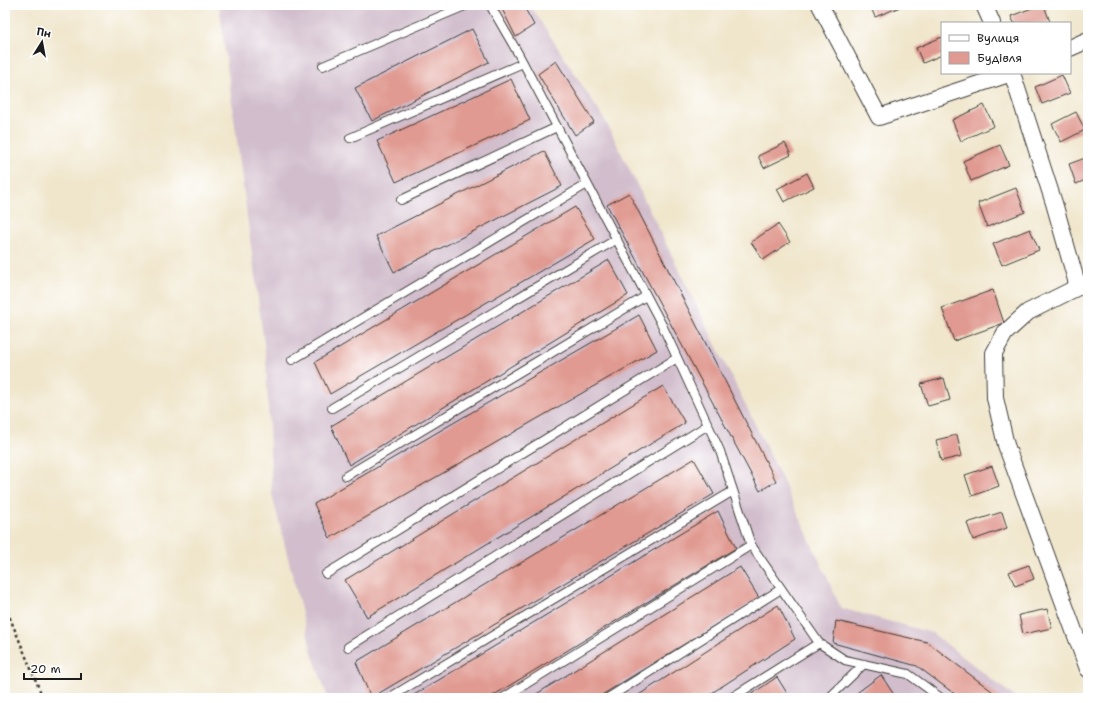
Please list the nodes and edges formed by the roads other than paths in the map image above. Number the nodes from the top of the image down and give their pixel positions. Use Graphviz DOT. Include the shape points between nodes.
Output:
graph roads {
  1 [pos="467,5"];
  2 [pos="490,5"];
  3 [pos="820,5"];
  4 [pos="984,5"];
  5 [pos="992,22"];
  6 [pos="1088,40"];
  7 [pos="1071,48"];
  8 [pos="523,63"];
  9 [pos="323,66"];
  10 [pos="1009,74"];
  11 [pos="1012,74"];
  12 [pos="558,128"];
  13 [pos="350,138"];
  14 [pos="587,184"];
  15 [pos="401,200"];
  16 [pos="617,239"];
  17 [pos="1083,285"];
  18 [pos="646,296"];
  19 [pos="677,358"];
  20 [pos="292,360"];
  21 [pos="332,408"];
  22 [pos="708,425"];
  23 [pos="346,476"];
  24 [pos="733,491"];
  25 [pos="751,545"];
  26 [pos="326,574"];
  27 [pos="781,589"];
  28 [pos="819,642"];
  29 [pos="348,647"];
  30 [pos="864,664"];
  31 [pos="1088,669"];
  32 [pos="389,698"];
  33 [pos="503,698"];
  34 [pos="608,698"];
  35 [pos="731,698"];
  36 [pos="830,698"];
  37 [pos="940,698"];
  1 -- 9 [label="lane"];
  2 -- 8 [label="lane"];
  3 -- 10 [label="street" via="879,118"];
  4 -- 5 [label="street"];
  6 -- 7 [label="street"];
  8 -- 12 [label="lane"];
  8 -- 13 [label="lane"];
  11 -- 17 [label="street"];
  12 -- 14 [label="lane"];
  12 -- 15 [label="lane"];
  14 -- 16 [label="lane"];
  14 -- 20 [label="lane"];
  16 -- 18 [label="lane"];
  16 -- 21 [label="lane"];
  17 -- 31 [label="street" via="1028,312 1005,333 994,353 995,398 1006,445"];
  18 -- 19 [label="lane"];
  18 -- 23 [label="lane"];
  19 -- 22 [label="lane"];
  19 -- 26 [label="lane"];
  22 -- 24 [label="lane" via="720,451"];
  22 -- 29 [label="lane"];
  24 -- 25 [label="lane"];
  24 -- 32 [label="lane"];
  25 -- 27 [label="lane"];
  25 -- 33 [label="lane"];
  27 -- 28 [label="lane"];
  27 -- 34 [label="lane"];
  28 -- 30 [label="lane" via="845,660"];
  28 -- 35 [label="lane"];
  30 -- 36 [label="lane"];
  30 -- 37 [label="lane" via="908,674"];
}
